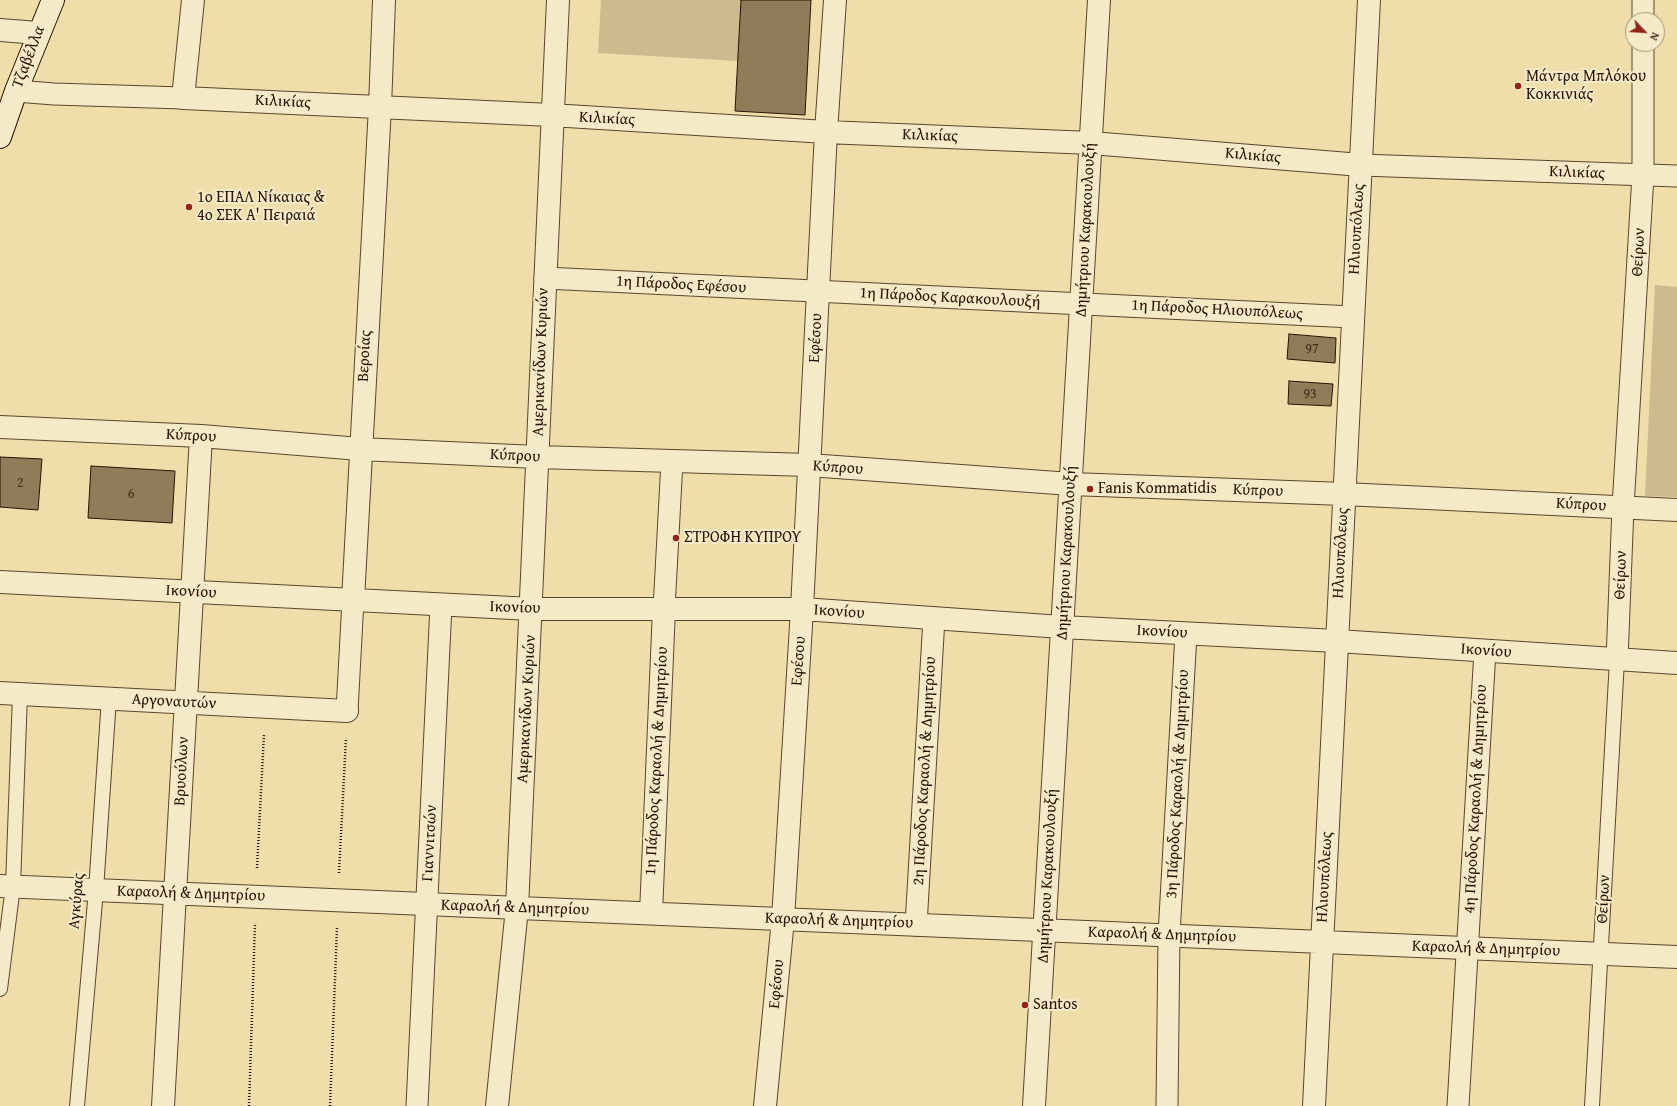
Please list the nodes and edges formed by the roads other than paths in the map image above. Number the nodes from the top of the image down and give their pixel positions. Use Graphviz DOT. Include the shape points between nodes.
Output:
graph roads {
  1 [pos="194,0"];
  2 [pos="384,0"];
  3 [pos="558,0"];
  4 [pos="835,0"];
  5 [pos="1099,0"];
  6 [pos="1369,0"];
  7 [pos="1643,0"];
  8 [pos="49,2"];
  9 [pos="1643,12"];
  10 [pos="0,30"];
  11 [pos="38,33"];
  12 [pos="1643,52"];
  13 [pos="16,91"];
  14 [pos="183,98"];
  15 [pos="380,107"];
  16 [pos="552,115"];
  17 [pos="826,132"];
  18 [pos="0,137"];
  19 [pos="1091,143"];
  20 [pos="1361,165"];
  21 [pos="1643,175"];
  22 [pos="1677,176"];
  23 [pos="545,278"];
  24 [pos="818,291"];
  25 [pos="1081,304"];
  26 [pos="1353,317"];
  27 [pos="0,427"];
  28 [pos="201,436"];
  29 [pos="360,449"];
  30 [pos="537,458"];
  31 [pos="672,461"];
  32 [pos="809,466"];
  33 [pos="1071,484"];
  34 [pos="1344,494"];
  35 [pos="1623,506"];
  36 [pos="1677,510"];
  37 [pos="0,582"];
  38 [pos="192,592"];
  39 [pos="353,600"];
  40 [pos="441,605"];
  41 [pos="532,609"];
  42 [pos="664,609"];
  43 [pos="802,609"];
  44 [pos="934,618"];
  45 [pos="1062,627"];
  46 [pos="1186,634"];
  47 [pos="1337,641"];
  48 [pos="1485,651"];
  49 [pos="1617,660"];
  50 [pos="1677,663"];
  51 [pos="10,694"];
  52 [pos="109,698"];
  53 [pos="186,703"];
  54 [pos="347,711"];
  55 [pos="6,886"];
  56 [pos="96,890"];
  57 [pos="175,893"];
  58 [pos="427,904"];
  59 [pos="517,908"];
  60 [pos="651,914"];
  61 [pos="783,919"];
  62 [pos="916,925"];
  63 [pos="1044,930"];
  64 [pos="1169,935"];
  65 [pos="1322,942"];
  66 [pos="1468,948"];
  67 [pos="1601,954"];
  68 [pos="1677,957"];
  69 [pos="0,989"];
  70 [pos="77,1106"];
  71 [pos="163,1106"];
  72 [pos="417,1106"];
  73 [pos="497,1106"];
  74 [pos="765,1106"];
  75 [pos="1034,1106"];
  76 [pos="1167,1106"];
  77 [pos="1314,1106"];
  78 [pos="1458,1106"];
  79 [pos="1592,1106"];
  1 -- 14 [label="street"];
  2 -- 15 [label="street, Βεροίας"];
  3 -- 16 [label="street, Αμερικανίδων Κυριών"];
  4 -- 17 [label="street, Εφέσου"];
  5 -- 19 [label="street, Δημήτριου Καρακουλουξή"];
  6 -- 20 [label="street, Ηλιουπόλεως"];
  7 -- 9 [label="street"];
  8 -- 11 [label="street, Τζαβέλλα"];
  10 -- 11 [label="street"];
  11 -- 13 [label="street, Τζαβέλλα"];
  12 -- 21 [label="street, Θείρων"];
  13 -- 14 [label="street, Κιλικίας"];
  13 -- 18 [label="street, Τζαβέλλα"];
  14 -- 15 [label="street, Κιλικίας"];
  15 -- 16 [label="street, Κιλικίας"];
  15 -- 29 [label="street, Βεροίας"];
  16 -- 17 [label="street, Κιλικίας"];
  16 -- 23 [label="street, Αμερικανίδων Κυριών"];
  17 -- 19 [label="street, Κιλικίας"];
  17 -- 24 [label="street, Εφέσου"];
  19 -- 20 [label="street, Κιλικίας"];
  19 -- 25 [label="street, Δημήτριου Καρακουλουξή"];
  20 -- 21 [label="street, Κιλικίας"];
  20 -- 26 [label="street, Ηλιουπόλεως"];
  21 -- 22 [label="street, Κιλικίας"];
  21 -- 35 [label="street, Θείρων"];
  23 -- 24 [label="street, 1η Πάροδος Εφέσου"];
  23 -- 30 [label="street, Αμερικανίδων Κυριών"];
  24 -- 25 [label="street, 1η Πάροδος Καρακουλουξή"];
  24 -- 32 [label="street, Εφέσου"];
  25 -- 26 [label="street, 1η Πάροδος Ηλιουπόλεως"];
  25 -- 33 [label="street, Δημήτριου Καρακουλουξή"];
  26 -- 34 [label="street, Ηλιουπόλεως"];
  27 -- 28 [label="street, Κύπρου"];
  28 -- 29 [label="street, Κύπρου"];
  28 -- 38 [label="street, Βρυούλων"];
  29 -- 30 [label="street, Κύπρου"];
  29 -- 39 [label="street, Βεροίας"];
  30 -- 31 [label="street, Κύπρου"];
  30 -- 41 [label="street, Αμερικανίδων Κυριών"];
  31 -- 32 [label="street, Κύπρου"];
  31 -- 42 [label="street"];
  32 -- 33 [label="street, Κύπρου"];
  32 -- 43 [label="street, Εφέσου"];
  33 -- 34 [label="street, Κύπρου"];
  33 -- 45 [label="street, Δημήτριου Καρακουλουξή"];
  34 -- 35 [label="street, Κύπρου"];
  34 -- 47 [label="street, Ηλιουπόλεως"];
  35 -- 36 [label="street, Κύπρου"];
  35 -- 49 [label="street, Θείρων"];
  37 -- 38 [label="street, Ικονίου"];
  38 -- 39 [label="street, Ικονίου"];
  38 -- 53 [label="street, Βρυούλων"];
  39 -- 40 [label="street, Ικονίου"];
  39 -- 54 [label="street, Βεροίας"];
  40 -- 41 [label="street, Ικονίου"];
  40 -- 58 [label="street, Γιαννιτσών"];
  41 -- 42 [label="street, Ικονίου"];
  41 -- 59 [label="street, Αμερικανίδων Κυριών"];
  42 -- 43 [label="street, Ικονίου"];
  42 -- 60 [label="street, 1η Πάροδος Καραολή & Δημητρίου"];
  43 -- 44 [label="street, Ικονίου"];
  43 -- 61 [label="street, Εφέσου"];
  44 -- 45 [label="street, Ικονίου"];
  44 -- 62 [label="street, 2η Πάροδος Καραολή & Δημητρίου"];
  45 -- 46 [label="street, Ικονίου"];
  45 -- 63 [label="street, Δημήτριου Καρακουλουξή"];
  46 -- 47 [label="street, Ικονίου"];
  46 -- 64 [label="street, 3η Πάροδος Καραολή & Δημητρίου"];
  47 -- 48 [label="street, Ικονίου"];
  47 -- 65 [label="street, Ηλιουπόλεως"];
  48 -- 49 [label="street, Ικονίου"];
  48 -- 66 [label="street, 4η Πάροδος Καραολή & Δημητρίου"];
  49 -- 50 [label="street, Ικονίου"];
  49 -- 67 [label="lane, Θείρων"];
  51 -- 52 [label="street, Αργοναυτών"];
  51 -- 55 [label="lane"];
  52 -- 53 [label="street, Αργοναυτών"];
  52 -- 56 [label="lane, Αγκύρας"];
  53 -- 54 [label="street, Αργοναυτών"];
  53 -- 57 [label="street, Βρυούλων"];
  55 -- 56 [label="street, Καραολή & Δημητρίου"];
  55 -- 69 [label="lane"];
  56 -- 57 [label="street, Καραολή & Δημητρίου"];
  56 -- 70 [label="lane, Αγκύρας"];
  57 -- 58 [label="street, Καραολή & Δημητρίου"];
  57 -- 71 [label="street, Βρυούλων"];
  58 -- 59 [label="street, Καραολή & Δημητρίου"];
  58 -- 72 [label="street, Γιαννιτσών"];
  59 -- 60 [label="street, Καραολή & Δημητρίου"];
  59 -- 73 [label="street, Αμερικανίδων Κυριών"];
  60 -- 61 [label="street, Καραολή & Δημητρίου"];
  61 -- 62 [label="street, Καραολή & Δημητρίου"];
  61 -- 74 [label="street, Εφέσου"];
  62 -- 63 [label="street, Καραολή & Δημητρίου"];
  63 -- 64 [label="street, Καραολή & Δημητρίου"];
  63 -- 75 [label="street, Δημήτριου Καρακουλουξή"];
  64 -- 65 [label="street, Καραολή & Δημητρίου"];
  64 -- 76 [label="street, 3η Πάροδος Καραολή & Δημητρίου"];
  65 -- 66 [label="street, Καραολή & Δημητρίου"];
  65 -- 77 [label="street, Ηλιουπόλεως"];
  66 -- 67 [label="street, Καραολή & Δημητρίου"];
  66 -- 78 [label="street, 4η Πάροδος Καραολή & Δημητρίου"];
  67 -- 68 [label="street, Καραολή & Δημητρίου"];
  67 -- 79 [label="lane, Θείρων"];
}
